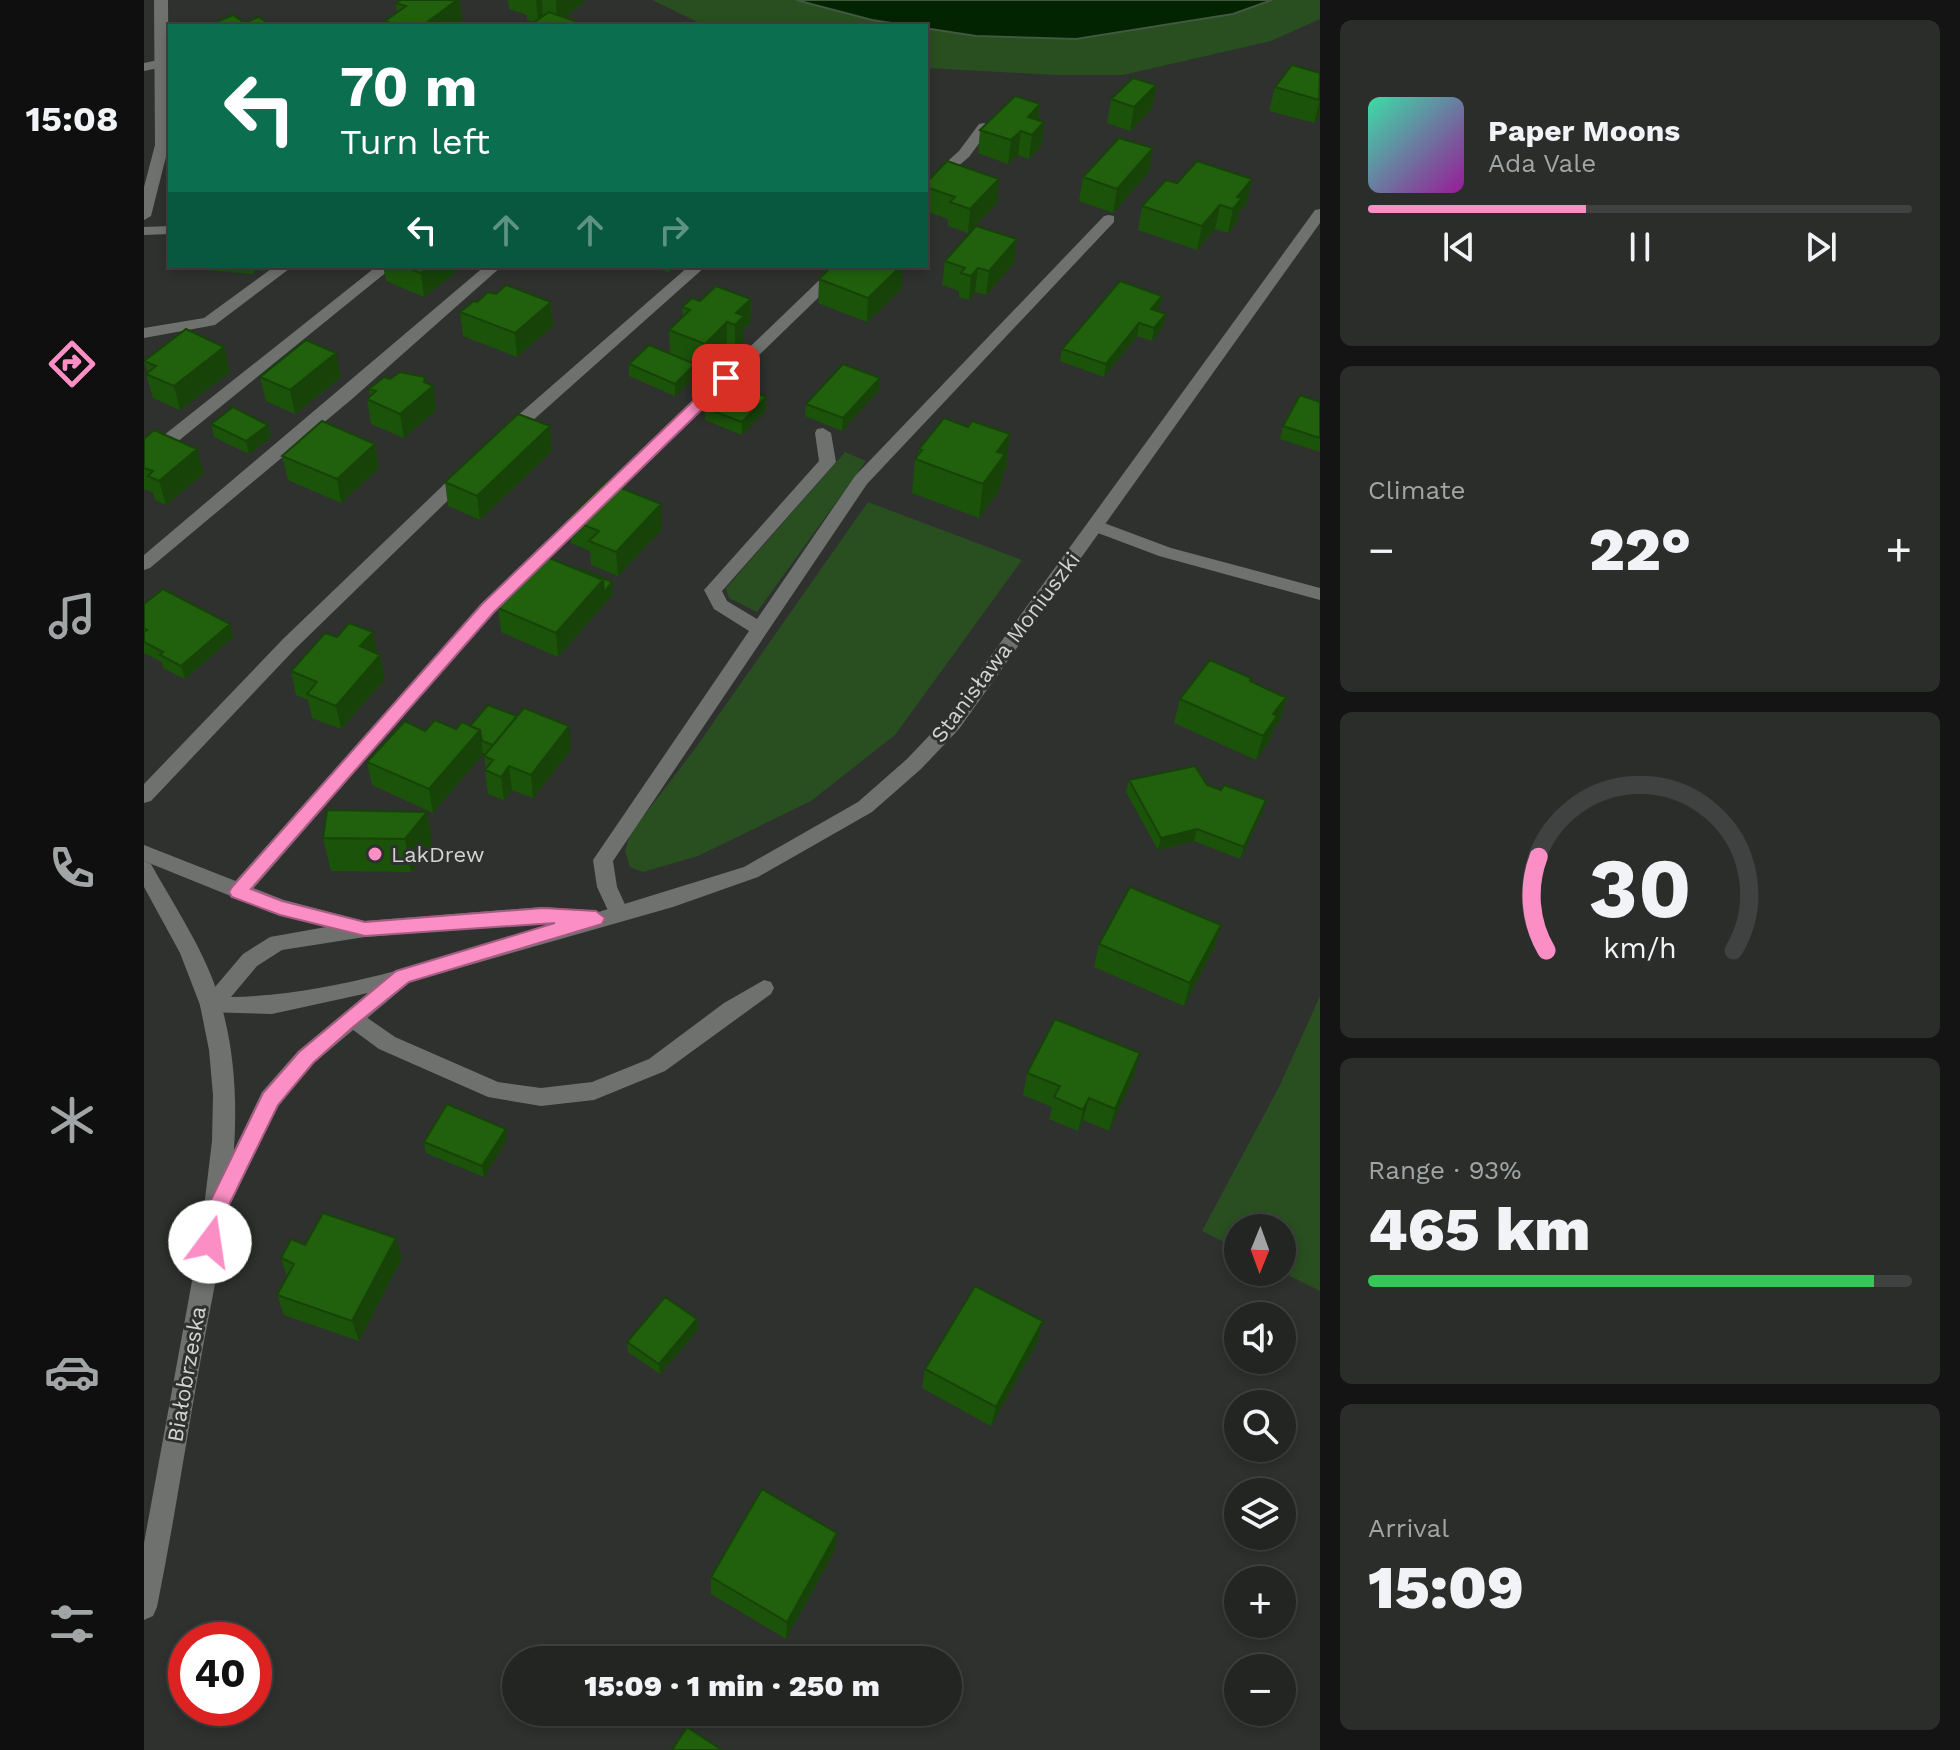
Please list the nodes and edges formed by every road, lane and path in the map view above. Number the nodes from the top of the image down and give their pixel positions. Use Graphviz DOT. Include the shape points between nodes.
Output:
graph roads {
  1 [pos="161,0"];
  2 [pos="163,63"];
  3 [pos="144,67"];
  4 [pos="984,127"];
  5 [pos="166,135"];
  6 [pos="928,187"];
  7 [pos="1320,213"];
  8 [pos="144,216"];
  9 [pos="1109,219"];
  10 [pos="168,230"];
  11 [pos="144,231"];
  12 [pos="282,268"];
  13 [pos="384,268"];
  14 [pos="492,268"];
  15 [pos="696,268"];
  16 [pos="841,268"];
  17 [pos="144,333"];
  18 [pos="823,433"];
  19 [pos="498,444"];
  20 [pos="144,460"];
  21 [pos="475,464"];
  22 [pos="1096,526"];
  23 [pos="144,564"];
  24 [pos="1320,594"];
  25 [pos="759,629"];
  26 [pos="144,796"];
  27 [pos="144,853"];
  28 [pos="144,869"];
  29 [pos="238,892"];
  30 [pos="619,913"];
  31 [pos="596,918"];
  32 [pos="365,929"];
  33 [pos="403,976"];
  34 [pos="764,988"];
  35 [pos="211,1006"];
  36 [pos="352,1018"];
  37 [pos="215,1213"];
  38 [pos="144,1607"];
  1 -- 2 [label="street"];
  2 -- 3 [label="street"];
  2 -- 5 [label="street"];
  4 -- 6 [label="street"];
  5 -- 8 [label="street"];
  7 -- 22 [label="street, Stanisława Moniuszki"];
  9 -- 25 [label="street" via="861,480"];
  10 -- 11 [label="street"];
  12 -- 17 [label="street" via="209,322"];
  13 -- 20 [label="street"];
  14 -- 23 [label="street"];
  15 -- 19 [label="street"];
  16 -- 29 [label="street" via="488,608"];
  18 -- 25 [label="street" via="828,462 713,590 720,605"];
  21 -- 26 [label="street" via="289,644"];
  22 -- 24 [label="street" via="1165,552"];
  22 -- 30 [label="street, Stanisława Moniuszki" via="952,724 865,807 751,872"];
  25 -- 30 [label="street" via="603,860"];
  27 -- 29 [label="street"];
  28 -- 35 [label="street, Białobrzeska"];
  29 -- 32 [label="street"];
  30 -- 31 [label="street, Stanisława Moniuszki"];
  31 -- 32 [label="street" via="543,915"];
  31 -- 33 [label="street, Stanisława Moniuszki"];
  32 -- 35 [label="street" via="277,943 250,960"];
  33 -- 35 [label="street" via="272,1005"];
  33 -- 36 [label="street, Stanisława Moniuszki"];
  34 -- 36 [label="street" via="657,1065 594,1091 541,1097 496,1091 387,1043"];
  35 -- 37 [label="street, Białobrzeska" via="223,1072"];
  36 -- 37 [label="street, Stanisława Moniuszki" via="306,1057 270,1099"];
  37 -- 38 [label="street, Białobrzeska"];
}
